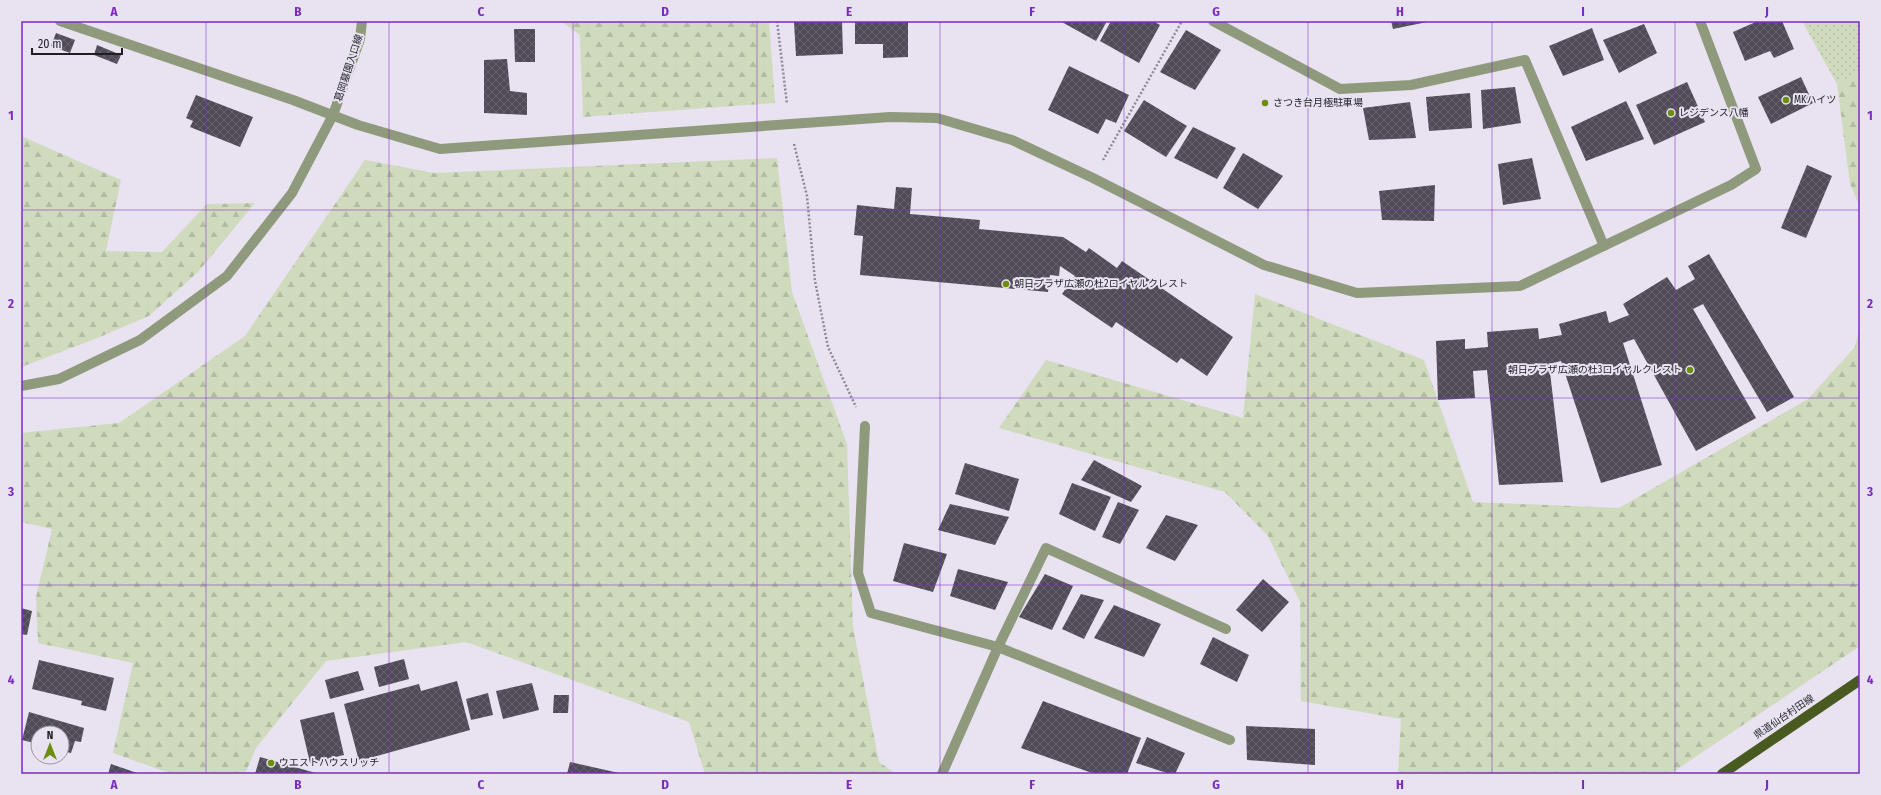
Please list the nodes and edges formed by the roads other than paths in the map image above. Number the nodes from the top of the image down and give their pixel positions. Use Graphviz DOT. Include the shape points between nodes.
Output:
graph roads {
  1 [pos="60,21"];
  2 [pos="362,21"];
  3 [pos="1213,21"];
  4 [pos="1700,21"];
  5 [pos="333,115"];
  6 [pos="1604,246"];
  7 [pos="21,386"];
  8 [pos="865,426"];
  9 [pos="1226,629"];
  10 [pos="998,647"];
  11 [pos="1860,680"];
  12 [pos="1230,740"];
  13 [pos="942,774"];
  14 [pos="1722,774"];
  1 -- 5 [label="street"];
  2 -- 5 [label="street, 葛岡墓園入口線" via="360,39"];
  3 -- 6 [label="street" via="1340,90 1411,85 1524,60"];
  4 -- 6 [label="street" via="1756,169 1730,185"];
  5 -- 6 [label="street" via="440,149 890,117 937,118 1012,140 1264,265 1357,293 1520,286"];
  5 -- 7 [label="street, 葛岡墓園入口線" via="292,193 227,276 140,340 59,379"];
  8 -- 10 [label="street" via="858,573 871,612"];
  9 -- 10 [label="street" via="1046,548"];
  10 -- 12 [label="street"];
  10 -- 13 [label="street"];
  11 -- 14 [label="main road, 県道仙台村田線"];
}
